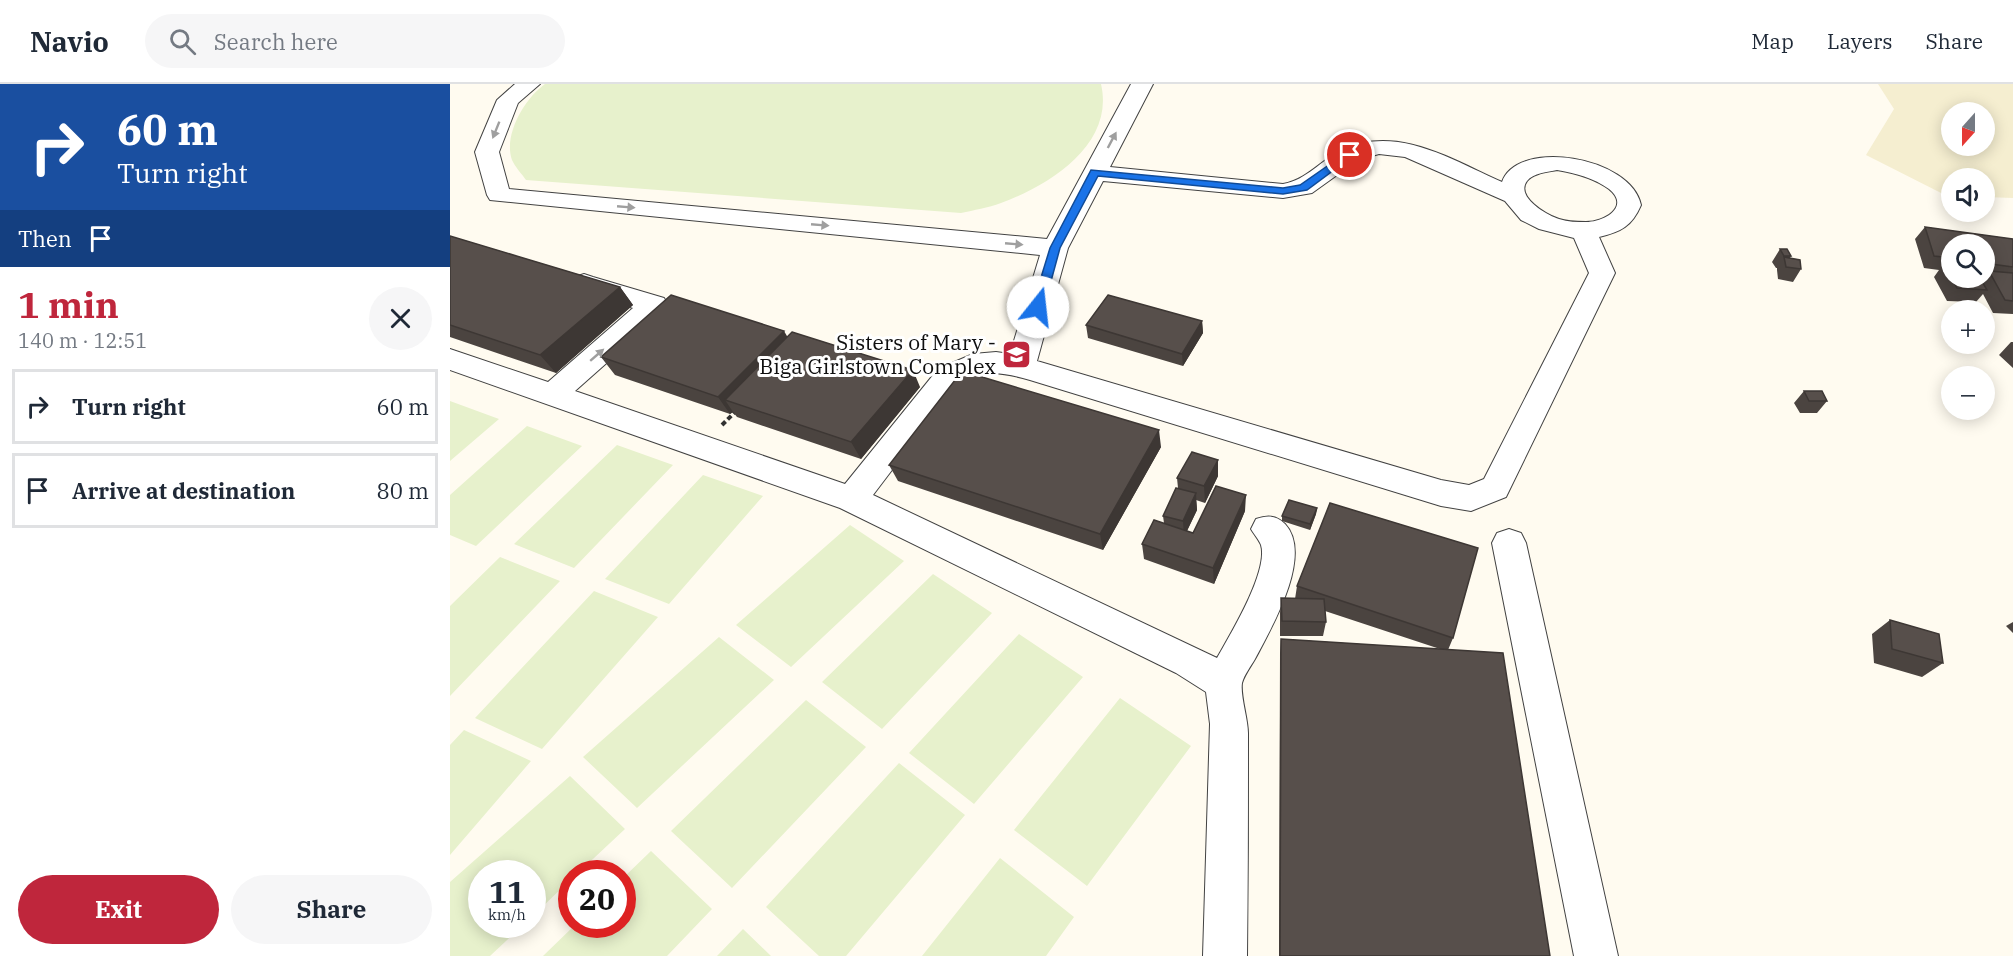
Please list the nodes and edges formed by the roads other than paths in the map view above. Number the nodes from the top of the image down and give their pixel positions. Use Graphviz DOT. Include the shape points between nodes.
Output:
graph roads {
  1 [pos="529,84"];
  2 [pos="1142,84"];
  3 [pos="1095,172"];
  4 [pos="1513,196"];
  5 [pos="1584,231"];
  6 [pos="1055,248"];
  7 [pos="563,276"];
  8 [pos="450,359"];
  9 [pos="1020,367"];
  10 [pos="553,394"];
  11 [pos="851,499"];
  12 [pos="1268,529"];
  13 [pos="1509,543"];
  14 [pos="1223,682"];
  15 [pos="1225,956"];
  16 [pos="1596,956"];
  1 -- 6 [label="street, one-way" via="508,100 487,152 499,195"];
  3 -- 2 [label="street, one-way"];
  3 -- 4 [label="street" via="1283,191 1303,188 1350,155 1378,147 1410,150"];
  3 -- 6 [label="street"];
  4 -- 5 [label="street" via="1538,221"];
  4 -- 5 [label="street" via="1516,179 1533,167 1557,163 1596,171 1624,192 1627,211 1612,225"];
  5 -- 9 [label="street" via="1602,273 1495,488 1471,498 1441,493"];
  6 -- 9 [label="street"];
  10 -- 7 [label="street, one-way" via="654,305"];
  8 -- 10 [label="street"];
  9 -- 11 [label="street" via="991,360 964,366 948,376"];
  10 -- 11 [label="street"];
  11 -- 14 [label="street" via="1190,661"];
  12 -- 14 [label="street" via="1277,537 1276,567 1257,622"];
  13 -- 16 [label="street"];
  14 -- 15 [label="street" via="1229,723"];
}
